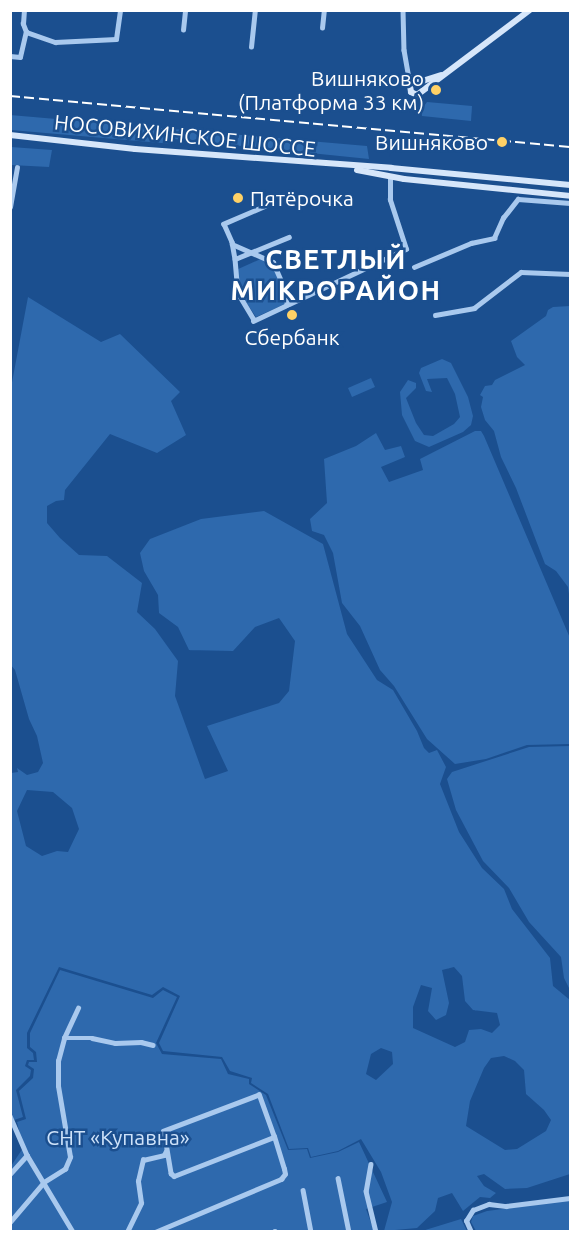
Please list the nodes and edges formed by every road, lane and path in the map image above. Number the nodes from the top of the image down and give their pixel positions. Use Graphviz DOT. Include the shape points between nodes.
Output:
graph roads {
  1 [pos="24,10"];
  2 [pos="120,10"];
  3 [pos="185,10"];
  4 [pos="255,10"];
  5 [pos="324,10"];
  6 [pos="403,10"];
  7 [pos="531,10"];
  8 [pos="322,28"];
  9 [pos="183,30"];
  10 [pos="26,32"];
  11 [pos="250,47"];
  12 [pos="10,56"];
  13 [pos="441,75"];
  14 [pos="409,78"];
  15 [pos="10,135"];
  16 [pos="333,166"];
  17 [pos="17,168"];
  18 [pos="392,168"];
  19 [pos="390,177"];
  20 [pos="570,185"];
  21 [pos="570,196"];
  22 [pos="570,203"];
  23 [pos="266,206"];
  24 [pos="10,207"];
  25 [pos="289,237"];
  26 [pos="232,244"];
  27 [pos="252,252"];
  28 [pos="235,259"];
  29 [pos="414,267"];
  30 [pos="570,274"];
  31 [pos="287,305"];
  32 [pos="435,315"];
  33 [pos="78,1008"];
  34 [pos="64,1038"];
  35 [pos="153,1045"];
  36 [pos="10,1116"];
  37 [pos="274,1137"];
  38 [pos="166,1150"];
  39 [pos="27,1155"];
  40 [pos="371,1164"];
  41 [pos="10,1174"];
  42 [pos="338,1178"];
  43 [pos="45,1182"];
  44 [pos="303,1190"];
  45 [pos="570,1198"];
  46 [pos="10,1222"];
  47 [pos="73,1232"];
  48 [pos="127,1232"];
  49 [pos="155,1232"];
  50 [pos="311,1232"];
  51 [pos="349,1232"];
  52 [pos="376,1232"];
  53 [pos="471,1232"];
  1 -- 10 [label="street"];
  2 -- 10 [label="street" via="116,39 55,42"];
  3 -- 9 [label="street"];
  4 -- 11 [label="street"];
  5 -- 8 [label="street"];
  6 -- 14 [label="street"];
  7 -- 13 [label="main road"];
  10 -- 12 [label="street" via="20,57"];
  13 -- 14 [label="main road" via="423,81"];
  13 -- 14 [label="main road" via="414,94"];
  15 -- 16 [label="main road, НОСОВИХИНСКОЕ ШОССЕ"];
  16 -- 18 [label="main road, НОСОВИХИНСКОЕ ШОССЕ"];
  16 -- 19 [label="main road, НОСОВИХИНСКОЕ ШОССЕ"];
  17 -- 24 [label="street"];
  18 -- 19 [label="main road"];
  18 -- 20 [label="main road, НОСОВИХИНСКОЕ ШОССЕ"];
  19 -- 21 [label="main road, НОСОВИХИНСКОЕ ШОССЕ"];
  19 -- 31 [label="street" via="390,200 406,249"];
  22 -- 29 [label="street" via="518,200 495,238 471,243"];
  23 -- 26 [label="street" via="224,224"];
  25 -- 27 [label="street"];
  26 -- 27 [label="street"];
  26 -- 28 [label="street"];
  27 -- 28 [label="street"];
  27 -- 31 [label="street" via="273,262 288,294"];
  28 -- 31 [label="street" via="238,293 253,320"];
  30 -- 32 [label="street" via="521,272 474,308"];
  33 -- 34 [label="street"];
  34 -- 35 [label="street"];
  34 -- 43 [label="street" via="58,1061 58,1086 70,1157 65,1169"];
  36 -- 39 [label="street"];
  37 -- 38 [label="street" via="177,1175 171,1173"];
  37 -- 38 [label="street" via="259,1095 164,1131"];
  37 -- 49 [label="street" via="284,1177"];
  38 -- 48 [label="street" via="164,1155 143,1160 138,1181 141,1203"];
  39 -- 41 [label="street"];
  39 -- 43 [label="street"];
  40 -- 52 [label="street" via="366,1191"];
  42 -- 51 [label="street"];
  43 -- 46 [label="street"];
  43 -- 47 [label="street"];
  44 -- 50 [label="street"];
  45 -- 53 [label="street" via="506,1206 489,1204 473,1210 466,1221"];
}
